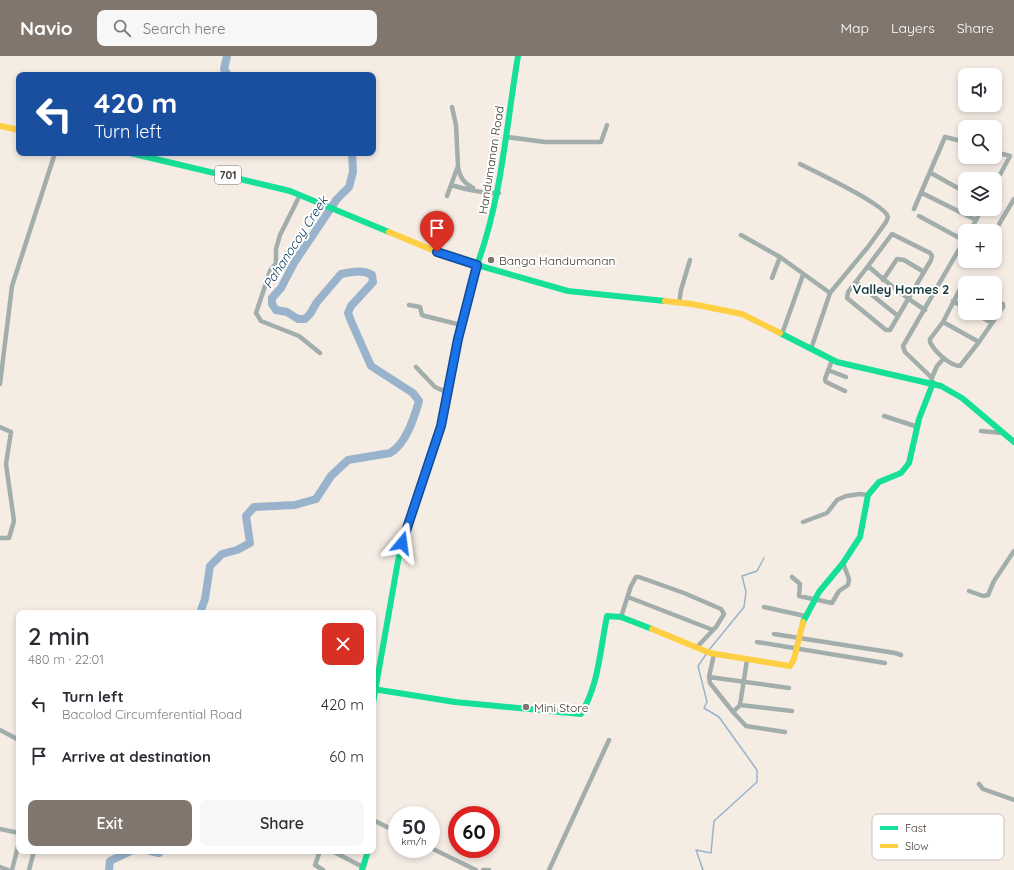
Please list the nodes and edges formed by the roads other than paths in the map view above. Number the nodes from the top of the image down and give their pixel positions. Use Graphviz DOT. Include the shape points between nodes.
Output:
graph roads {
  1 [pos="518,56"];
  2 [pos="452,107"];
  3 [pos="606,125"];
  4 [pos="0,126"];
  5 [pos="16,129"];
  6 [pos="507,138"];
  7 [pos="958,140"];
  8 [pos="1002,154"];
  9 [pos="54,156"];
  10 [pos="143,156"];
  11 [pos="1012,157"];
  12 [pos="800,164"];
  13 [pos="458,166"];
  14 [pos="931,173"];
  15 [pos="1002,173"];
  16 [pos="451,185"];
  17 [pos="958,188"];
  18 [pos="476,190"];
  19 [pos="499,193"];
  20 [pos="922,193"];
  21 [pos="300,194"];
  22 [pos="447,196"];
  23 [pos="1014,199"];
  24 [pos="914,209"];
  25 [pos="919,216"];
  26 [pos="978,216"];
  27 [pos="976,220"];
  28 [pos="974,224"];
  29 [pos="999,224"];
  30 [pos="741,235"];
  31 [pos="958,236"];
  32 [pos="958,252"];
  33 [pos="780,258"];
  34 [pos="690,260"];
  35 [pos="477,265"];
  36 [pos="868,266"];
  37 [pos="924,272"];
  38 [pos="803,275"];
  39 [pos="772,278"];
  40 [pos="883,280"];
  41 [pos="856,282"];
  42 [pos="958,292"];
  43 [pos="830,293"];
  44 [pos="908,299"];
  45 [pos="953,301"];
  46 [pos="679,302"];
  47 [pos="958,304"];
  48 [pos="409,305"];
  49 [pos="925,310"];
  50 [pos="898,316"];
  51 [pos="987,320"];
  52 [pos="994,320"];
  53 [pos="943,322"];
  54 [pos="992,323"];
  55 [pos="461,325"];
  56 [pos="782,334"];
  57 [pos="979,342"];
  58 [pos="811,349"];
  59 [pos="320,353"];
  60 [pos="944,358"];
  61 [pos="832,360"];
  62 [pos="2,361"];
  63 [pos="416,367"];
  64 [pos="828,370"];
  65 [pos="846,377"];
  66 [pos="932,381"];
  67 [pos="0,384"];
  68 [pos="845,391"];
  69 [pos="448,393"];
  70 [pos="884,416"];
  71 [pos="918,426"];
  72 [pos="0,427"];
  73 [pos="981,431"];
  74 [pos="1003,433"];
  75 [pos="1014,442"];
  76 [pos="868,495"];
  77 [pos="803,522"];
  78 [pos="0,538"];
  79 [pos="1014,551"];
  80 [pos="843,563"];
  81 [pos="792,577"];
  82 [pos="969,591"];
  83 [pos="628,597"];
  84 [pos="814,600"];
  85 [pos="764,607"];
  86 [pos="805,616"];
  87 [pos="621,617"];
  88 [pos="713,630"];
  89 [pos="774,634"];
  90 [pos="798,637"];
  91 [pos="758,642"];
  92 [pos="696,647"];
  93 [pos="796,648"];
  94 [pos="709,653"];
  95 [pos="901,655"];
  96 [pos="747,660"];
  97 [pos="885,663"];
  98 [pos="709,677"];
  99 [pos="376,679"];
  100 [pos="743,681"];
  101 [pos="789,688"];
  102 [pos="376,690"];
  103 [pos="740,705"];
  104 [pos="792,711"];
  105 [pos="733,712"];
  106 [pos="0,730"];
  107 [pos="785,732"];
  108 [pos="16,738"];
  109 [pos="608,740"];
  110 [pos="979,784"];
  111 [pos="1014,800"];
  112 [pos="376,822"];
  113 [pos="388,828"];
  114 [pos="0,829"];
  115 [pos="16,832"];
  116 [pos="440,852"];
  117 [pos="16,854"];
  118 [pos="33,854"];
  119 [pos="319,854"];
  120 [pos="337,854"];
  121 [pos="367,854"];
  122 [pos="0,867"];
  123 [pos="363,868"];
  124 [pos="8,870"];
  125 [pos="12,870"];
  126 [pos="29,870"];
  127 [pos="324,870"];
  128 [pos="476,870"];
  129 [pos="483,870"];
  130 [pos="489,870"];
  131 [pos="549,870"];
  1 -- 6 [label="main road, Handumanan Road"];
  2 -- 13 [label="street" via="456,125"];
  3 -- 6 [label="street" via="601,142 545,142"];
  4 -- 5 [label="main road"];
  6 -- 19 [label="main road, Handumanan Road"];
  7 -- 14 [label="street" via="946,137"];
  8 -- 11 [label="street"];
  9 -- 62 [label="street" via="12,286"];
  10 -- 21 [label="main road, 701"];
  11 -- 15 [label="street"];
  12 -- 43 [label="street" via="860,194 887,214 886,222 868,248"];
  13 -- 16 [label="street"];
  13 -- 18 [label="street" via="465,183"];
  14 -- 17 [label="street"];
  14 -- 20 [label="street"];
  16 -- 18 [label="street"];
  16 -- 22 [label="street"];
  18 -- 19 [label="street" via="487,194"];
  19 -- 35 [label="main road, Handumanan Road"];
  20 -- 24 [label="street"];
  20 -- 27 [label="street"];
  21 -- 35 [label="main road, 701" via="447,256"];
  21 -- 59 [label="street" via="280,235 276,263 266,279 256,313 261,321 300,336"];
  23 -- 29 [label="street"];
  25 -- 31 [label="street"];
  26 -- 27 [label="street"];
  27 -- 28 [label="street"];
  30 -- 33 [label="street"];
  32 -- 49 [label="street"];
  33 -- 38 [label="street"];
  33 -- 39 [label="street"];
  34 -- 46 [label="street"];
  35 -- 46 [label="main road" via="568,290"];
  35 -- 55 [label="main road, Handumanan Road"];
  36 -- 37 [label="street" via="892,234 930,253 932,256"];
  36 -- 40 [label="street"];
  36 -- 41 [label="street"];
  37 -- 40 [label="street" via="904,260 897,259"];
  37 -- 44 [label="street"];
  38 -- 43 [label="street"];
  38 -- 56 [label="street"];
  40 -- 44 [label="street"];
  41 -- 50 [label="street"];
  41 -- 50 [label="street" via="846,298 880,326 890,330"];
  42 -- 45 [label="street"];
  43 -- 58 [label="street"];
  44 -- 49 [label="street"];
  44 -- 50 [label="street"];
  45 -- 47 [label="street"];
  45 -- 53 [label="street"];
  46 -- 56 [label="main road" via="734,312"];
  48 -- 55 [label="street" via="420,307 424,316"];
  49 -- 66 [label="street" via="903,349"];
  51 -- 54 [label="street"];
  52 -- 54 [label="street"];
  53 -- 57 [label="street"];
  53 -- 60 [label="street" via="930,342"];
  54 -- 57 [label="street"];
  55 -- 69 [label="main road, Handumanan Road"];
  56 -- 58 [label="main road"];
  57 -- 60 [label="street" via="960,366"];
  58 -- 61 [label="main road"];
  60 -- 66 [label="street" via="937,366"];
  61 -- 64 [label="street"];
  61 -- 66 [label="main road" via="849,366"];
  62 -- 67 [label="street"];
  63 -- 69 [label="street" via="435,387"];
  64 -- 65 [label="street"];
  64 -- 68 [label="street" via="826,382"];
  66 -- 71 [label="main road"];
  66 -- 74 [label="main road" via="955,393"];
  69 -- 99 [label="main road, Handumanan Road" via="441,426 407,526 398,561"];
  70 -- 71 [label="street"];
  71 -- 76 [label="main road" via="912,456 906,468 901,473 879,482"];
  72 -- 78 [label="street" via="11,432 6,464 14,521 9,538"];
  73 -- 74 [label="street"];
  74 -- 75 [label="main road"];
  76 -- 77 [label="street" via="846,496 837,500 827,513"];
  76 -- 80 [label="main road" via="860,537"];
  79 -- 82 [label="street" via="988,594 983,596"];
  80 -- 84 [label="main road"];
  80 -- 84 [label="street" via="849,574 848,585 839,591 832,603"];
  81 -- 84 [label="street" via="800,584 798,596"];
  83 -- 87 [label="street"];
  83 -- 88 [label="street"];
  83 -- 88 [label="street" via="633,580 639,577 684,593 721,610 723,617"];
  84 -- 86 [label="main road"];
  85 -- 86 [label="street"];
  86 -- 90 [label="main road"];
  87 -- 92 [label="main road"];
  87 -- 102 [label="main road" via="609,615 606,618 595,685 581,714 455,702"];
  88 -- 92 [label="street"];
  89 -- 90 [label="street"];
  90 -- 93 [label="main road"];
  90 -- 95 [label="street"];
  91 -- 93 [label="street"];
  92 -- 94 [label="main road"];
  93 -- 96 [label="main road" via="792,664 789,666"];
  93 -- 97 [label="street"];
  94 -- 96 [label="main road"];
  94 -- 98 [label="street"];
  96 -- 100 [label="street"];
  98 -- 100 [label="street"];
  98 -- 105 [label="street" via="714,690"];
  100 -- 101 [label="street"];
  100 -- 103 [label="street"];
  103 -- 104 [label="street"];
  103 -- 105 [label="street"];
  105 -- 107 [label="street" via="746,726"];
  106 -- 108 [label="street"];
  109 -- 131 [label="street"];
  110 -- 111 [label="street" via="983,789"];
  112 -- 113 [label="street"];
  114 -- 115 [label="street"];
  116 -- 128 [label="street"];
  117 -- 125 [label="street"];
  118 -- 126 [label="street"];
  119 -- 127 [label="street" via="315,865"];
  120 -- 123 [label="street"];
  121 -- 123 [label="main road"];
  122 -- 124 [label="street"];
  129 -- 130 [label="street"];
}
